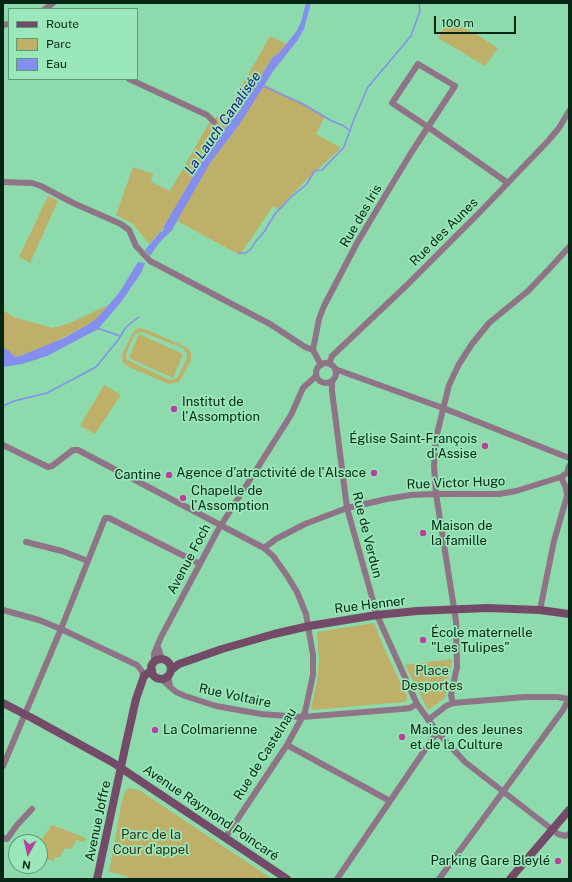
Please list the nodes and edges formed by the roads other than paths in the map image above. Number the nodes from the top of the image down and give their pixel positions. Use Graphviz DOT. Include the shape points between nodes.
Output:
graph roads {
  1 [pos="131,80"];
  2 [pos="569,111"];
  3 [pos="214,122"];
  4 [pos="428,127"];
  5 [pos="3,182"];
  6 [pos="508,183"];
  7 [pos="569,246"];
  8 [pos="313,350"];
  9 [pos="329,364"];
  10 [pos="321,365"];
  11 [pos="335,369"];
  12 [pos="345,374"];
  13 [pos="318,378"];
  14 [pos="331,380"];
  15 [pos="443,408"];
  16 [pos="3,445"];
  17 [pos="569,458"];
  18 [pos="569,466"];
  19 [pos="562,477"];
  20 [pos="436,494"];
  21 [pos="347,508"];
  22 [pos="221,525"];
  23 [pos="26,542"];
  24 [pos="264,548"];
  25 [pos="88,561"];
  26 [pos="200,564"];
  27 [pos="454,609"];
  28 [pos="3,610"];
  29 [pos="540,610"];
  30 [pos="569,614"];
  31 [pos="377,615"];
  32 [pos="309,626"];
  33 [pos="61,629"];
  34 [pos="158,647"];
  35 [pos="154,662"];
  36 [pos="168,667"];
  37 [pos="156,675"];
  38 [pos="143,679"];
  39 [pos="170,687"];
  40 [pos="569,699"];
  41 [pos="3,703"];
  42 [pos="453,703"];
  43 [pos="417,704"];
  44 [pos="25,714"];
  45 [pos="302,717"];
  46 [pos="428,720"];
  47 [pos="438,733"];
  48 [pos="287,745"];
  49 [pos="3,766"];
  50 [pos="121,768"];
  51 [pos="503,793"];
  52 [pos="390,801"];
  53 [pos="32,809"];
  54 [pos="569,810"];
  55 [pos="554,828"];
  56 [pos="567,833"];
  57 [pos="3,838"];
  58 [pos="225,838"];
  59 [pos="97,879"];
  60 [pos="287,879"];
  61 [pos="337,879"];
  62 [pos="439,879"];
  63 [pos="510,879"];
  1 -- 3 [label="street" via="207,115"];
  2 -- 6 [label="street, Rue des Aunes" via="552,137"];
  4 -- 4 [label="street, Rue des Iris" via="455,86 418,64 392,102"];
  4 -- 6 [label="street"];
  4 -- 8 [label="street, Rue des Iris" via="335,284 319,319"];
  5 -- 8 [label="street" via="41,186 121,224 129,230 136,246 150,261 270,324"];
  6 -- 9 [label="street, Rue des Aunes" via="332,356"];
  7 -- 15 [label="street" via="528,291 489,323 472,344 449,385"];
  8 -- 10 [label="street"];
  9 -- 10 [label="street"];
  9 -- 11 [label="street"];
  10 -- 13 [label="street" via="316,372"];
  11 -- 12 [label="street"];
  11 -- 14 [label="street"];
  12 -- 14 [label="street"];
  12 -- 15 [label="street"];
  13 -- 14 [label="street"];
  13 -- 22 [label="street, Avenue Foch" via="303,388 291,415"];
  14 -- 21 [label="street, Rue de Verdun"];
  15 -- 17 [label="street"];
  15 -- 20 [label="street" via="436,438"];
  16 -- 22 [label="street, Rue de Castelnau" via="48,467 73,450 78,450"];
  18 -- 19 [label="street"];
  19 -- 20 [label="street, Rue Victor Hugo" via="499,494"];
  19 -- 29 [label="street" via="567,496 554,541"];
  20 -- 21 [label="street, Rue Victor Hugo" via="388,499"];
  20 -- 27 [label="street"];
  21 -- 24 [label="street, Rue Victor Hugo" via="305,524"];
  21 -- 31 [label="street, Rue de Verdun"];
  22 -- 24 [label="street, Rue de Castelnau"];
  22 -- 26 [label="street, Avenue Foch"];
  23 -- 25 [label="street"];
  24 -- 32 [label="street, Rue de Castelnau" via="290,580"];
  25 -- 26 [label="street" via="105,518 109,518"];
  25 -- 33 [label="street"];
  26 -- 34 [label="street, Avenue Foch"];
  27 -- 29 [label="street, Rue Henner"];
  27 -- 31 [label="street, Rue Henner"];
  27 -- 42 [label="street" via="457,667 451,695"];
  28 -- 33 [label="street"];
  29 -- 30 [label="street, Rue Henner"];
  31 -- 32 [label="street, Rue Henner"];
  31 -- 43 [label="street, Rue de Verdun"];
  32 -- 36 [label="street, Rue Henner" via="229,647"];
  32 -- 45 [label="street, Rue de Castelnau" via="314,655 313,675"];
  33 -- 38 [label="street" via="137,665"];
  33 -- 44 [label="street"];
  34 -- 35 [label="street, Avenue Foch" via="154,654"];
  34 -- 36 [label="street"];
  35 -- 36 [label="street" via="158,660"];
  35 -- 37 [label="street"];
  36 -- 37 [label="street" via="164,678"];
  36 -- 39 [label="street"];
  37 -- 38 [label="street"];
  37 -- 39 [label="street, Rue Voltaire"];
  38 -- 50 [label="street"];
  39 -- 45 [label="street, Rue Voltaire" via="185,696 216,706 261,714"];
  40 -- 42 [label="street" via="525,697"];
  40 -- 51 [label="street"];
  41 -- 44 [label="street, Avenue Raymond Poincaré"];
  42 -- 46 [label="street"];
  43 -- 45 [label="street, Rue Voltaire" via="402,709"];
  43 -- 46 [label="street, Rue de Verdun"];
  44 -- 49 [label="street"];
  44 -- 50 [label="street, Avenue Raymond Poincaré"];
  45 -- 48 [label="street, Rue de Castelnau"];
  46 -- 47 [label="street, Rue de Verdun"];
  47 -- 51 [label="street, Rue de Verdun" via="465,762"];
  47 -- 52 [label="street"];
  48 -- 52 [label="street"];
  48 -- 58 [label="street, Rue de Castelnau"];
  50 -- 58 [label="street, Avenue Raymond Poincaré"];
  50 -- 59 [label="street, Avenue Joffre"];
  51 -- 55 [label="street, Rue de Verdun"];
  51 -- 62 [label="street"];
  52 -- 61 [label="street"];
  53 -- 57 [label="street" via="7,839"];
  54 -- 55 [label="street"];
  55 -- 56 [label="street, Rue de Verdun"];
  55 -- 63 [label="street"];
  58 -- 60 [label="street, Avenue Raymond Poincaré"];
}
